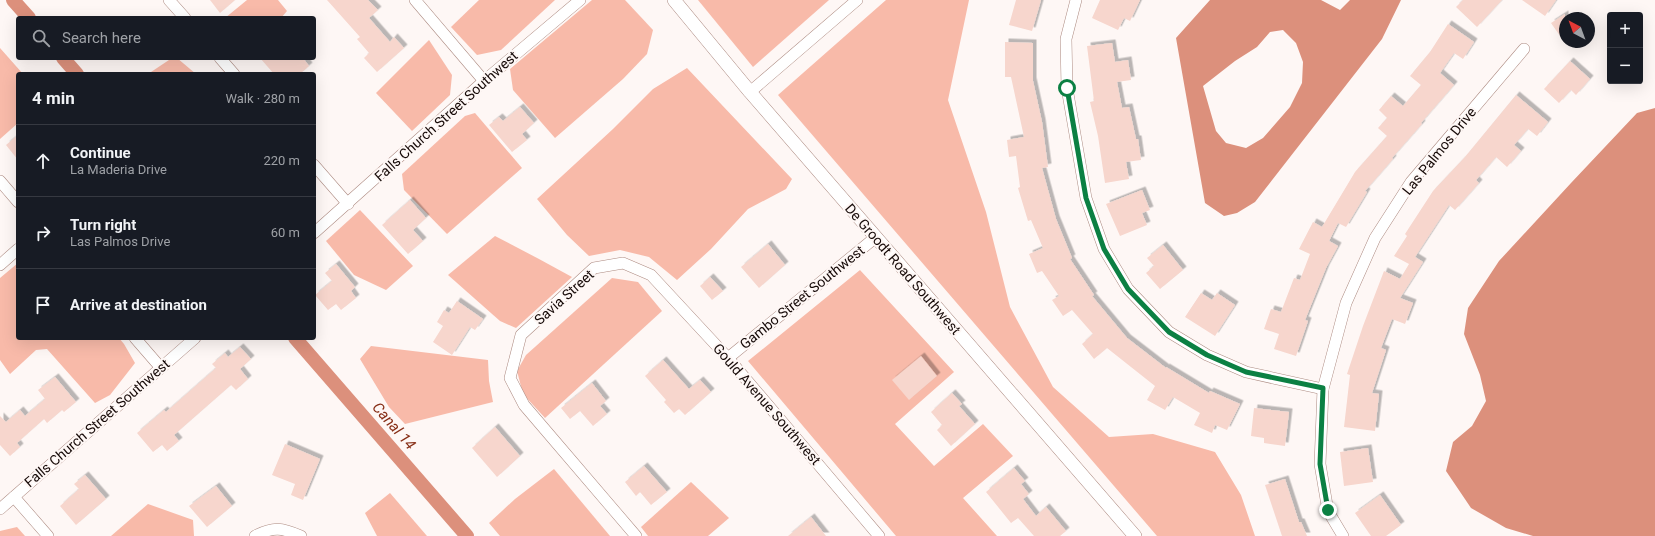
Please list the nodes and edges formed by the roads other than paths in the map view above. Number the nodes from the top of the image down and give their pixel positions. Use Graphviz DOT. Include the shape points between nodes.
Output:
graph roads {
  1 [pos="169,0"];
  2 [pos="415,0"];
  3 [pos="580,0"];
  4 [pos="674,0"];
  5 [pos="857,0"];
  6 [pos="1076,0"];
  7 [pos="183,16"];
  8 [pos="1524,49"];
  9 [pos="222,60"];
  10 [pos="232,72"];
  11 [pos="484,81"];
  12 [pos="750,92"];
  13 [pos="316,167"];
  14 [pos="0,181"];
  15 [pos="16,200"];
  16 [pos="348,204"];
  17 [pos="316,231"];
  18 [pos="876,237"];
  19 [pos="16,251"];
  20 [pos="0,265"];
  21 [pos="651,275"];
  22 [pos="137,340"];
  23 [pos="193,340"];
  24 [pos="728,358"];
  25 [pos="161,368"];
  26 [pos="1323,388"];
  27 [pos="14,496"];
  28 [pos="0,509"];
  29 [pos="48,536"];
  30 [pos="255,536"];
  31 [pos="301,536"];
  32 [pos="636,536"];
  33 [pos="879,536"];
  34 [pos="1134,536"];
  35 [pos="1343,536"];
  1 -- 7 [label="street"];
  2 -- 11 [label="street"];
  3 -- 11 [label="street, Falls Church Street Southwest"];
  4 -- 12 [label="street, De Groodt Road Southwest"];
  5 -- 12 [label="street"];
  6 -- 26 [label="street" via="1066,39 1067,88 1086,198 1104,249 1128,289 1169,332 1207,355 1246,372"];
  8 -- 26 [label="street, Las Palmos Drive" via="1411,182 1376,238 1346,303"];
  9 -- 10 [label="street"];
  11 -- 16 [label="street, Falls Church Street Southwest"];
  12 -- 18 [label="street, De Groodt Road Southwest"];
  13 -- 16 [label="street"];
  14 -- 15 [label="street"];
  16 -- 17 [label="street, Falls Church Street Southwest"];
  18 -- 24 [label="street, Gambo Street Southwest"];
  18 -- 34 [label="street, De Groodt Road Southwest"];
  19 -- 20 [label="street"];
  21 -- 24 [label="street, Gould Avenue Southwest"];
  21 -- 32 [label="street, Savia Street" via="623,262 594,268 521,335 510,378 524,405"];
  22 -- 25 [label="street"];
  23 -- 25 [label="street, Falls Church Street Southwest"];
  24 -- 33 [label="street, Gould Avenue Southwest"];
  25 -- 27 [label="street, Falls Church Street Southwest"];
  26 -- 35 [label="street, Las Palmos Drive" via="1320,464 1328,510"];
  27 -- 28 [label="street, Falls Church Street Southwest"];
  27 -- 29 [label="street"];
  30 -- 31 [label="street" via="264,531 283,529"];
}
